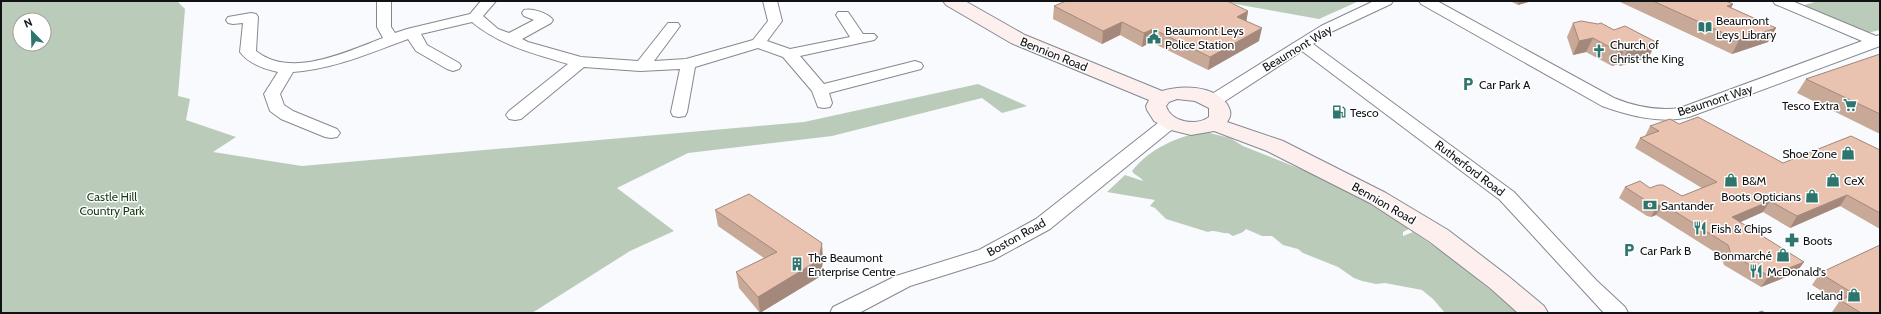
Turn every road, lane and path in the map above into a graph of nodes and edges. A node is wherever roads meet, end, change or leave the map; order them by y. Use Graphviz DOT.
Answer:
graph roads {
  1 [pos="384,1"];
  2 [pos="489,1"];
  3 [pos="770,1"];
  4 [pos="952,1"];
  5 [pos="1386,1"];
  6 [pos="1426,1"];
  7 [pos="1780,1"];
  8 [pos="528,13"];
  9 [pos="843,15"];
  10 [pos="475,17"];
  11 [pos="233,20"];
  12 [pos="673,26"];
  13 [pos="412,32"];
  14 [pos="510,39"];
  15 [pos="392,40"];
  16 [pos="1878,41"];
  17 [pos="758,43"];
  18 [pos="1303,44"];
  19 [pos="789,54"];
  20 [pos="580,62"];
  21 [pos="687,64"];
  22 [pos="453,66"];
  23 [pos="642,66"];
  24 [pos="915,66"];
  25 [pos="288,68"];
  26 [pos="1162,98"];
  27 [pos="679,112"];
  28 [pos="1213,113"];
  29 [pos="515,115"];
  30 [pos="1169,123"];
  31 [pos="331,133"];
  32 [pos="841,313"];
  33 [pos="1535,313"];
  34 [pos="1617,313"];
  1 -- 15 [label="street"];
  2 -- 10 [label="street"];
  3 -- 17 [label="street"];
  4 -- 26 [label="street, Bennion Road"];
  5 -- 18 [label="street, Beaumont Way"];
  6 -- 16 [label="street, Beaumont Way"];
  7 -- 16 [label="street"];
  8 -- 14 [label="street"];
  9 -- 19 [label="street"];
  10 -- 13 [label="street"];
  10 -- 14 [label="street"];
  11 -- 25 [label="street"];
  12 -- 23 [label="street"];
  13 -- 15 [label="street"];
  13 -- 22 [label="street"];
  14 -- 20 [label="street"];
  15 -- 25 [label="street"];
  17 -- 19 [label="street"];
  17 -- 21 [label="street"];
  18 -- 28 [label="street, Beaumont Way"];
  18 -- 34 [label="street, Rutherford Road"];
  19 -- 24 [label="street"];
  20 -- 23 [label="street"];
  20 -- 29 [label="street"];
  21 -- 23 [label="street"];
  21 -- 27 [label="street"];
  25 -- 31 [label="street"];
  26 -- 28 [label="street"];
  26 -- 30 [label="street"];
  28 -- 30 [label="street"];
  28 -- 33 [label="street, Bennion Road"];
  30 -- 32 [label="street, Boston Road"];
}
